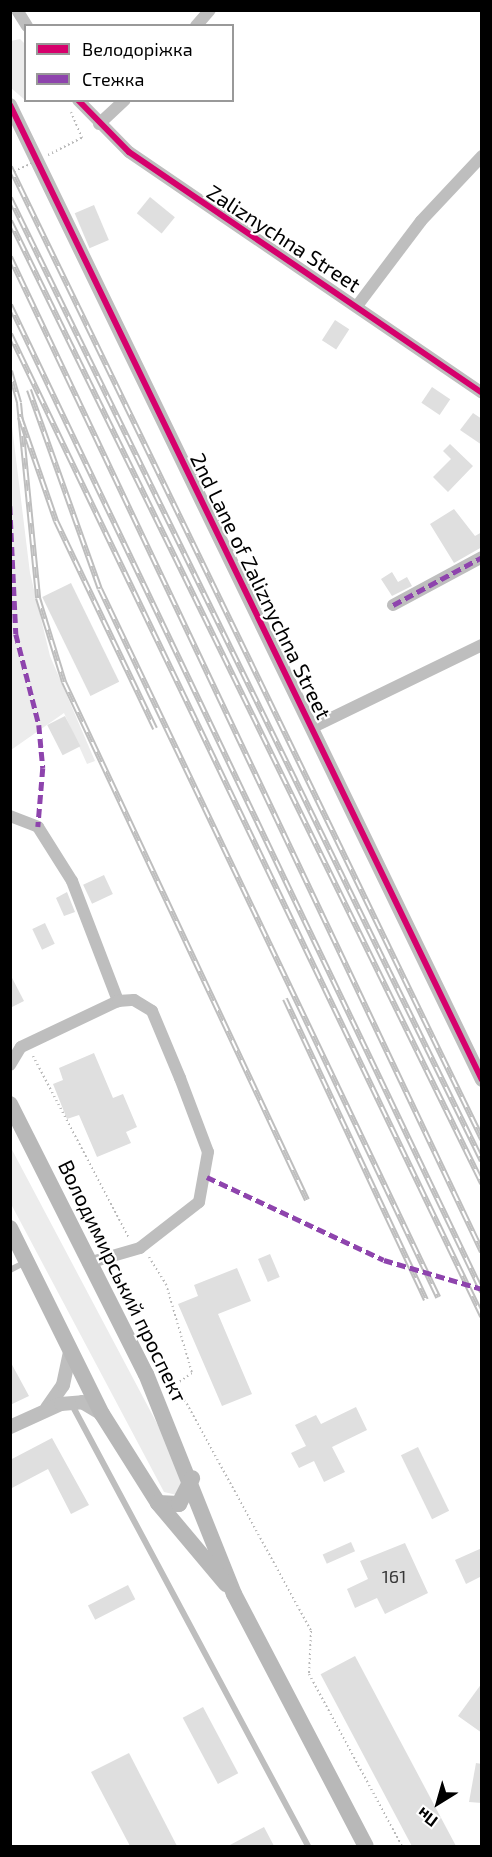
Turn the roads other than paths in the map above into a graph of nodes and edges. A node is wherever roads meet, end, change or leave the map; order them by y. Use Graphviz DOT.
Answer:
graph roads {
  1 [pos="17,10"];
  2 [pos="210,10"];
  3 [pos="26,24"];
  4 [pos="198,24"];
  5 [pos="80,102"];
  6 [pos="123,102"];
  7 [pos="10,105"];
  8 [pos="99,124"];
  9 [pos="482,156"];
  10 [pos="357,306"];
  11 [pos="482,393"];
  12 [pos="482,557"];
  13 [pos="393,605"];
  14 [pos="482,645"];
  15 [pos="311,728"];
  16 [pos="10,816"];
  17 [pos="118,1001"];
  18 [pos="10,1065"];
  19 [pos="482,1080"];
  20 [pos="10,1104"];
  21 [pos="10,1228"];
  22 [pos="27,1262"];
  23 [pos="88,1263"];
  24 [pos="10,1270"];
  25 [pos="70,1352"];
  26 [pos="63,1385"];
  27 [pos="71,1403"];
  28 [pos="45,1409"];
  29 [pos="102,1414"];
  30 [pos="10,1427"];
  31 [pos="192,1479"];
  32 [pos="158,1503"];
  33 [pos="234,1594"];
  34 [pos="308,1846"];
  35 [pos="366,1846"];
  1 -- 3 [label="street"];
  2 -- 4 [label="street"];
  5 -- 8 [label="street, Zaliznychna Street"];
  6 -- 8 [label="street"];
  7 -- 15 [label="street, 2nd Lane of Zaliznychna Street"];
  8 -- 10 [label="street, Zaliznychna Street"];
  9 -- 10 [label="street"];
  10 -- 11 [label="street, Zaliznychna Street"];
  12 -- 13 [label="street"];
  14 -- 15 [label="street"];
  15 -- 19 [label="street, 2nd Lane of Zaliznychna Street"];
  16 -- 17 [label="street"];
  17 -- 18 [label="street"];
  17 -- 23 [label="street"];
  20 -- 23 [label="main road, Володимирський проспект"];
  21 -- 22 [label="main road, Володимирський проспект"];
  22 -- 24 [label="lane"];
  22 -- 25 [label="main road, Володимирський проспект"];
  23 -- 31 [label="main road, Володимирський проспект"];
  25 -- 26 [label="street"];
  25 -- 29 [label="main road, Володимирський проспект"];
  26 -- 27 [label="street"];
  26 -- 28 [label="street"];
  27 -- 28 [label="street"];
  27 -- 29 [label="street"];
  27 -- 34 [label="lane"];
  28 -- 30 [label="street"];
  29 -- 32 [label="main road, Володимирський проспект"];
  31 -- 32 [label="main road"];
  31 -- 33 [label="main road, Володимирський проспект"];
  32 -- 33 [label="main road, Володимирський проспект"];
  33 -- 35 [label="main road, Володимирський проспект"];
}
